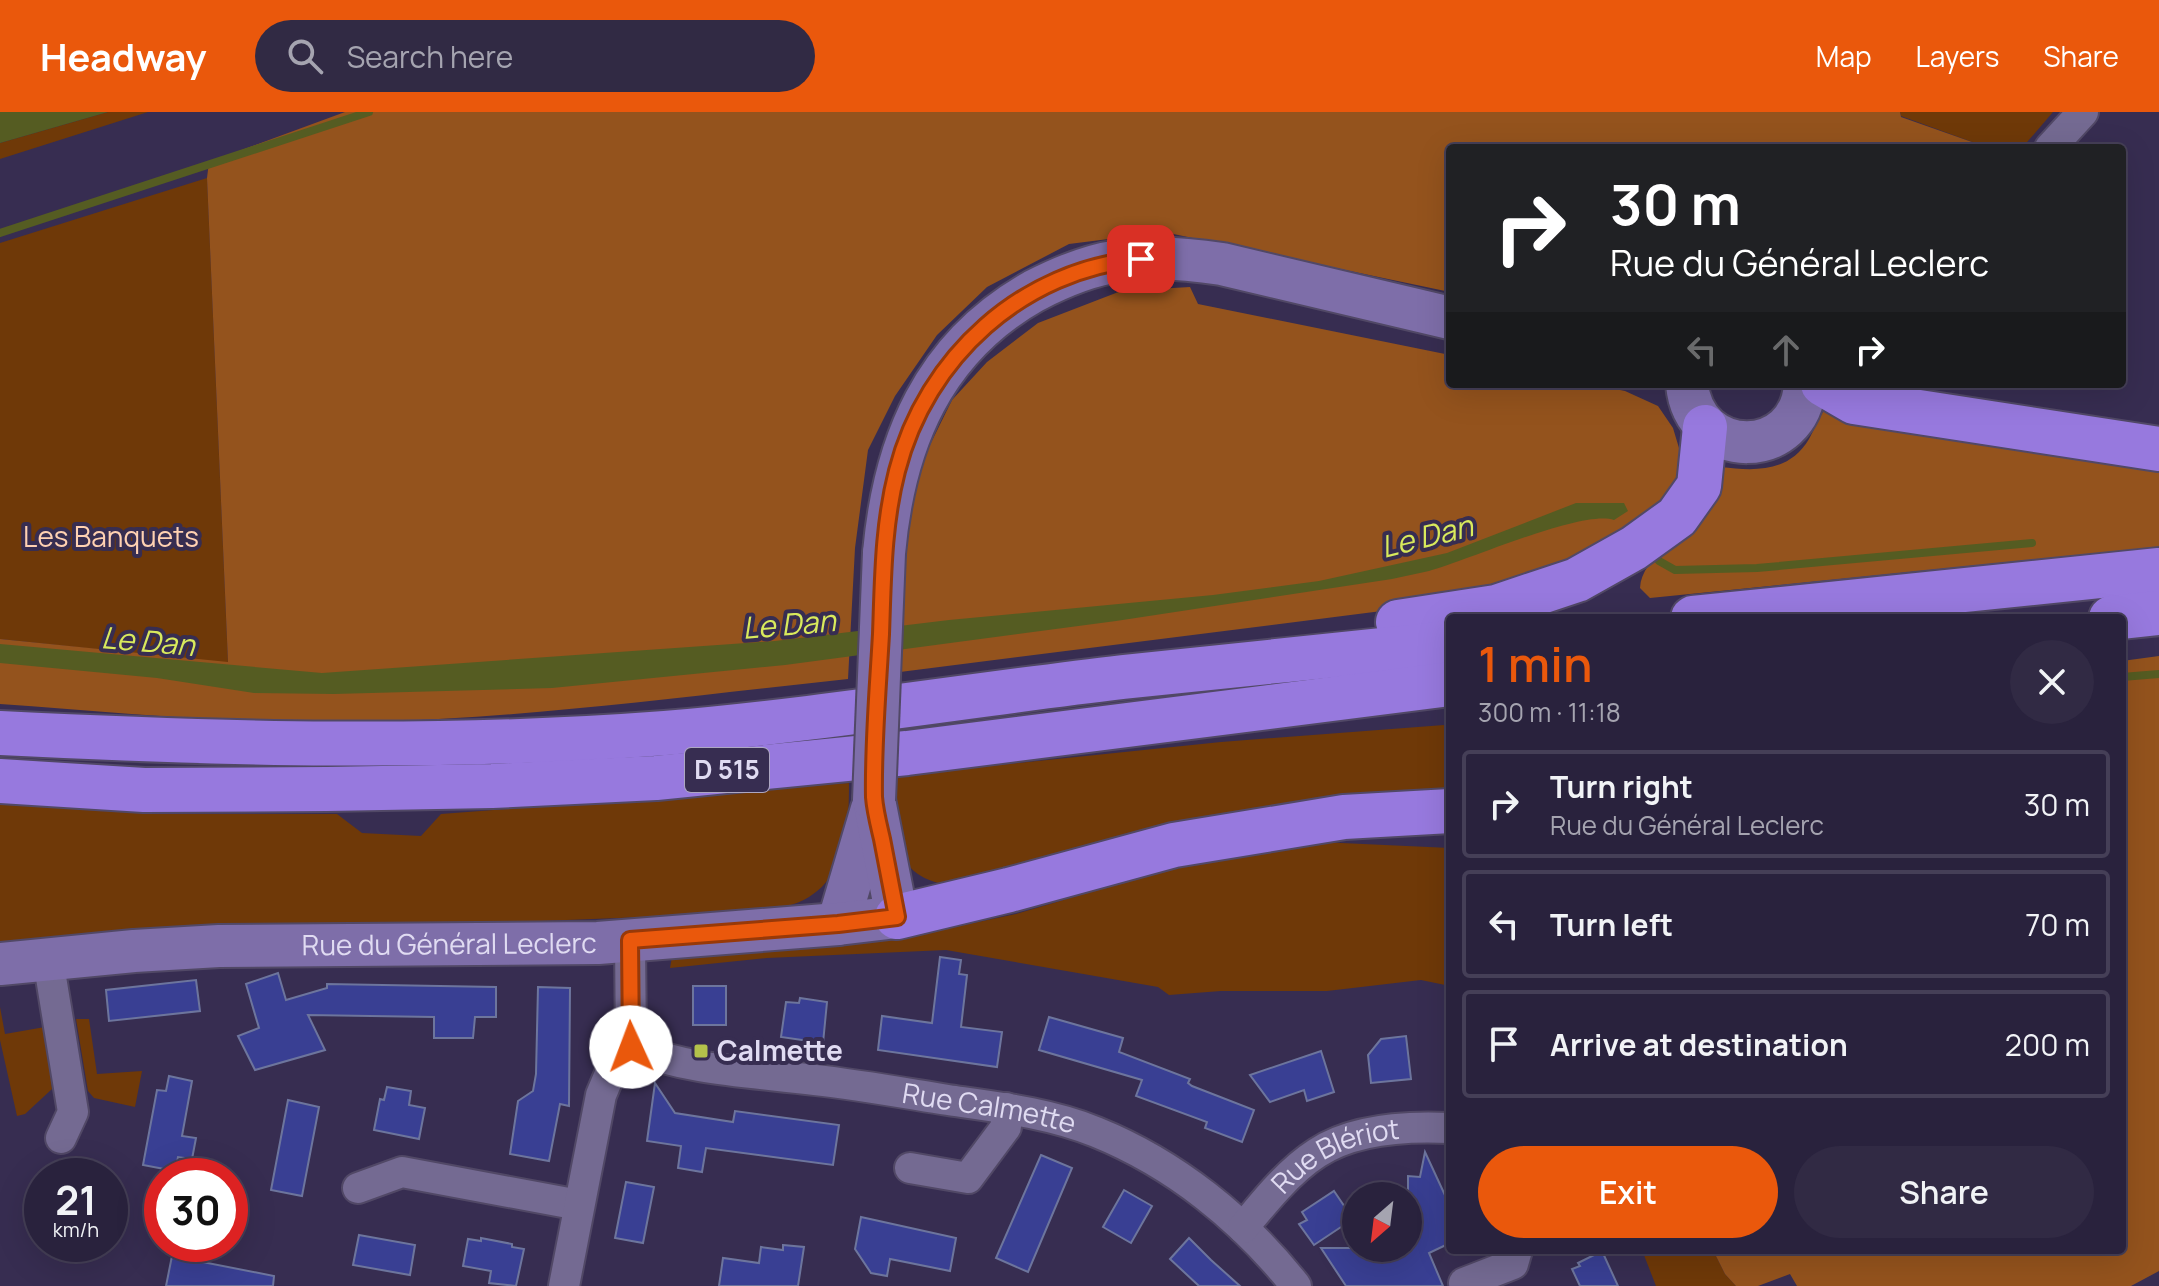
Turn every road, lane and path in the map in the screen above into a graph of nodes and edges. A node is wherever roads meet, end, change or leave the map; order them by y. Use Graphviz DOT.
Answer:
graph roads {
  1 [pos="2083,112"];
  2 [pos="2054,144"];
  3 [pos="1446,317"];
  4 [pos="1804,388"];
  5 [pos="1830,388"];
  6 [pos="1687,399"];
  7 [pos="2159,449"];
  8 [pos="2159,570"];
  9 [pos="2159,613"];
  10 [pos="1450,614"];
  11 [pos="1732,614"];
  12 [pos="1446,615"];
  13 [pos="2126,616"];
  14 [pos="1446,643"];
  15 [pos="1121,678"];
  16 [pos="1446,684"];
  17 [pos="1402,689"];
  18 [pos="1446,705"];
  19 [pos="0,733"];
  20 [pos="0,781"];
  21 [pos="874,800"];
  22 [pos="1446,811"];
  23 [pos="1295,826"];
  24 [pos="1446,837"];
  25 [pos="897,917"];
  26 [pos="838,924"];
  27 [pos="630,940"];
  28 [pos="48,959"];
  29 [pos="0,964"];
  30 [pos="631,1047"];
  31 [pos="1006,1108"];
  32 [pos="1446,1128"];
  33 [pos="61,1138"];
  34 [pos="910,1168"];
  35 [pos="358,1188"];
  36 [pos="579,1205"];
  37 [pos="1243,1228"];
  38 [pos="1516,1254"];
  39 [pos="1464,1283"];
  40 [pos="564,1286"];
  41 [pos="1296,1286"];
  1 -- 2 [label="street"];
  3 -- 21 [label="street, bridge"];
  4 -- 6 [label="street"];
  5 -- 7 [label="highway"];
  6 -- 10 [label="highway"];
  8 -- 11 [label="highway"];
  9 -- 13 [label="highway"];
  12 -- 15 [label="highway"];
  14 -- 15 [label="highway, D 515"];
  15 -- 19 [label="highway, D 515"];
  16 -- 17 [label="highway, D 515"];
  17 -- 18 [label="highway"];
  17 -- 20 [label="highway, D 515"];
  21 -- 25 [label="street"];
  21 -- 26 [label="street"];
  22 -- 23 [label="highway"];
  23 -- 24 [label="highway"];
  23 -- 25 [label="highway"];
  25 -- 26 [label="street, Rue du Général Leclerc"];
  26 -- 27 [label="street, Rue du Général Leclerc"];
  27 -- 28 [label="street, Rue du Général Leclerc"];
  27 -- 30 [label="street"];
  28 -- 29 [label="street, Rue du Général Leclerc"];
  28 -- 33 [label="street"];
  30 -- 31 [label="street, Rue Calmette"];
  30 -- 36 [label="street"];
  31 -- 34 [label="street"];
  31 -- 37 [label="street, Rue Calmette"];
  32 -- 37 [label="street, Rue Blériot"];
  35 -- 36 [label="street"];
  36 -- 40 [label="street"];
  37 -- 41 [label="street, Rue Calmette"];
  38 -- 39 [label="street"];
}
